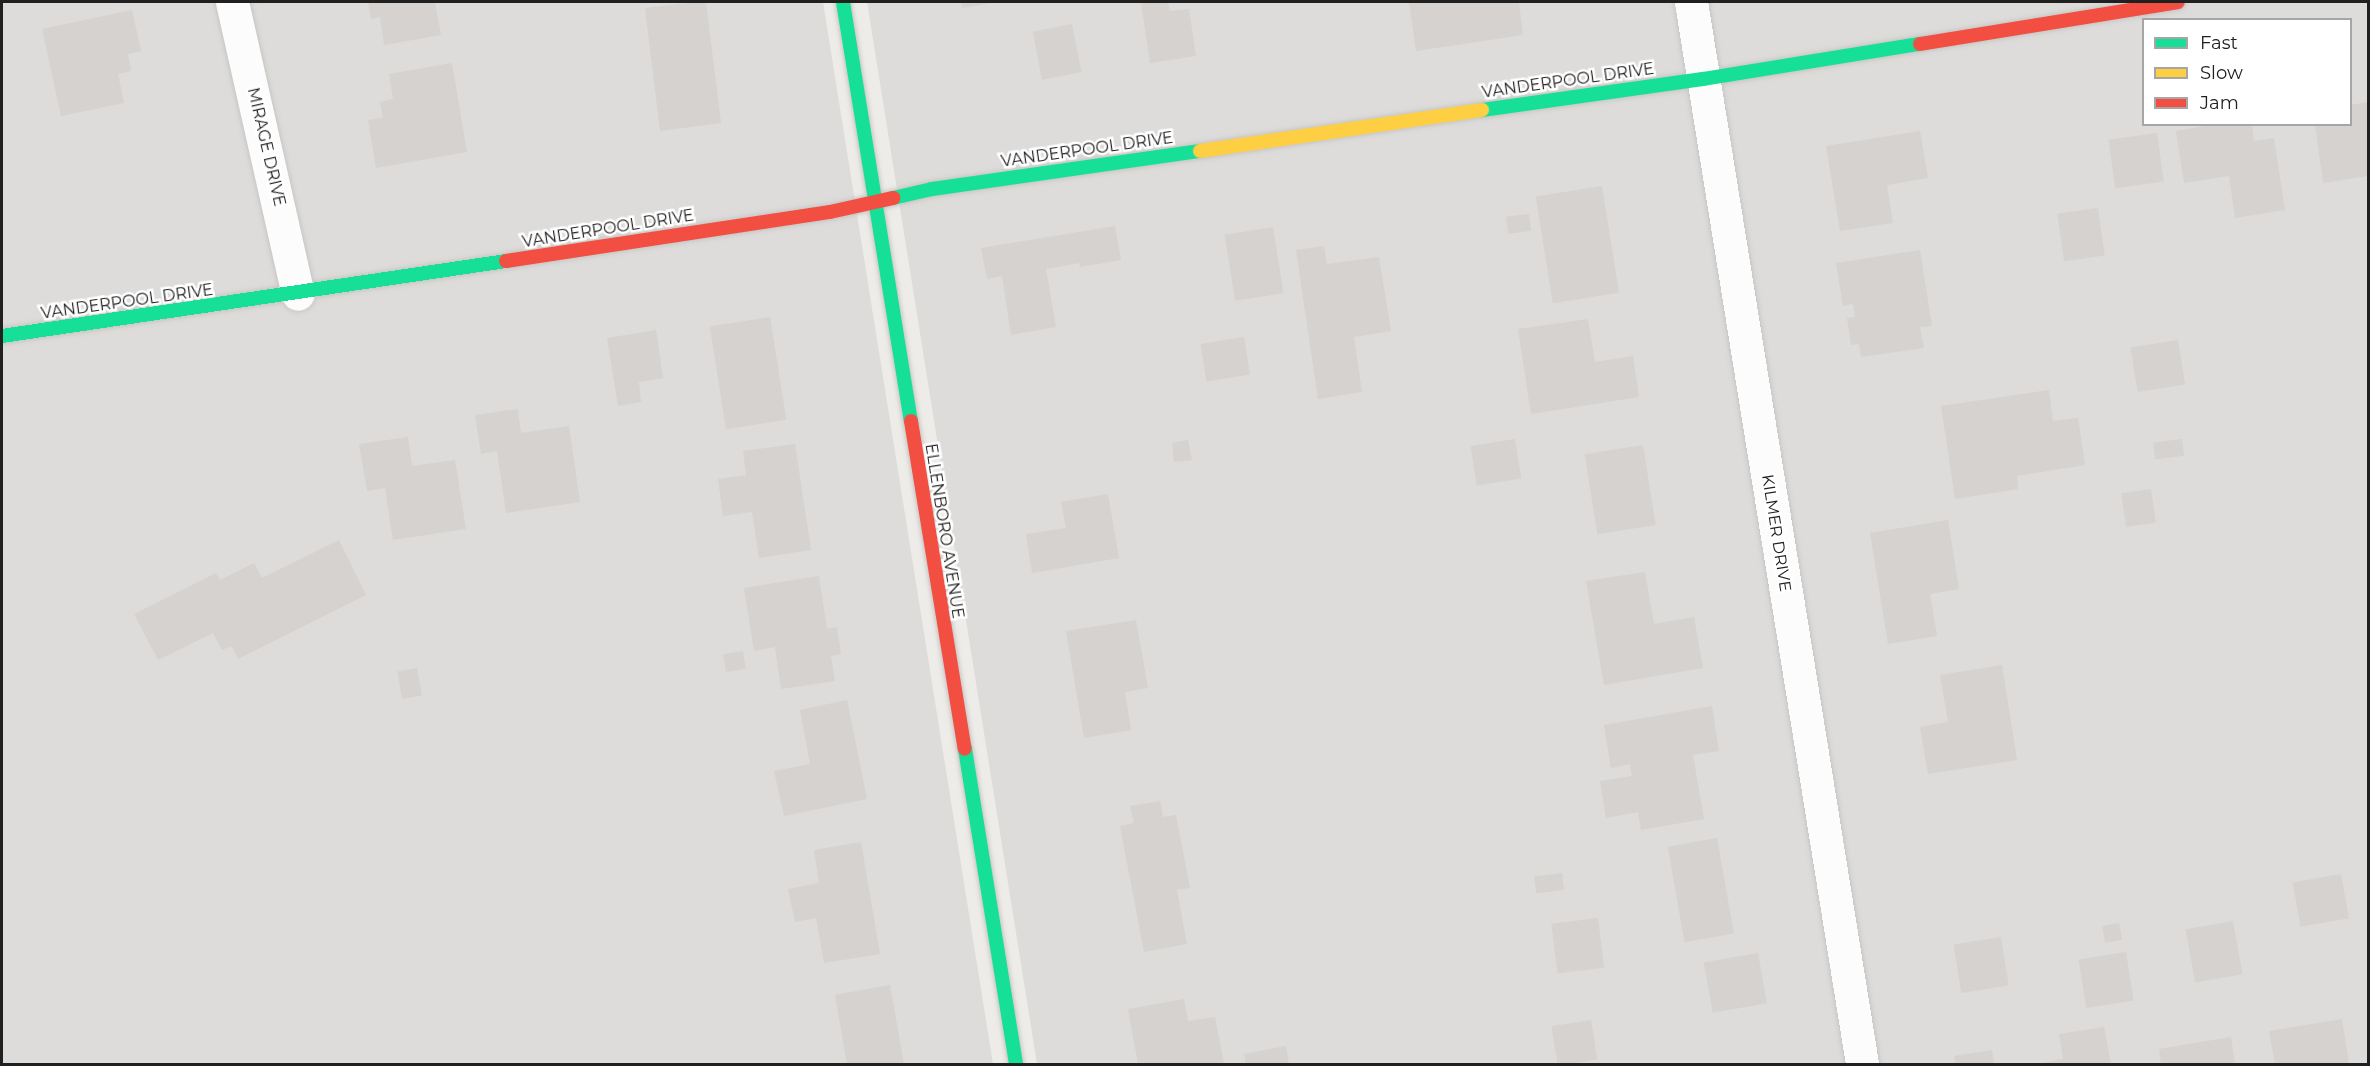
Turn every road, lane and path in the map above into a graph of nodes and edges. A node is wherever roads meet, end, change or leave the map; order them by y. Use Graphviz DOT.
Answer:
graph roads {
  1 [pos="232,2"];
  2 [pos="843,2"];
  3 [pos="1691,2"];
  4 [pos="2178,2"];
  5 [pos="1703,79"];
  6 [pos="874,201"];
  7 [pos="298,294"];
  8 [pos="2,336"];
  9 [pos="1016,1065"];
  10 [pos="1862,1065"];
  1 -- 7 [label="street, MIRAGE DRIVE"];
  2 -- 6 [label="street, ELLENBORO AVENUE"];
  3 -- 5 [label="street, KILMER DRIVE"];
  4 -- 5 [label="street, VANDERPOOL DRIVE"];
  5 -- 6 [label="street, VANDERPOOL DRIVE"];
  5 -- 10 [label="street, KILMER DRIVE"];
  6 -- 7 [label="street, VANDERPOOL DRIVE"];
  6 -- 9 [label="street, ELLENBORO AVENUE"];
  7 -- 8 [label="street, VANDERPOOL DRIVE"];
}
